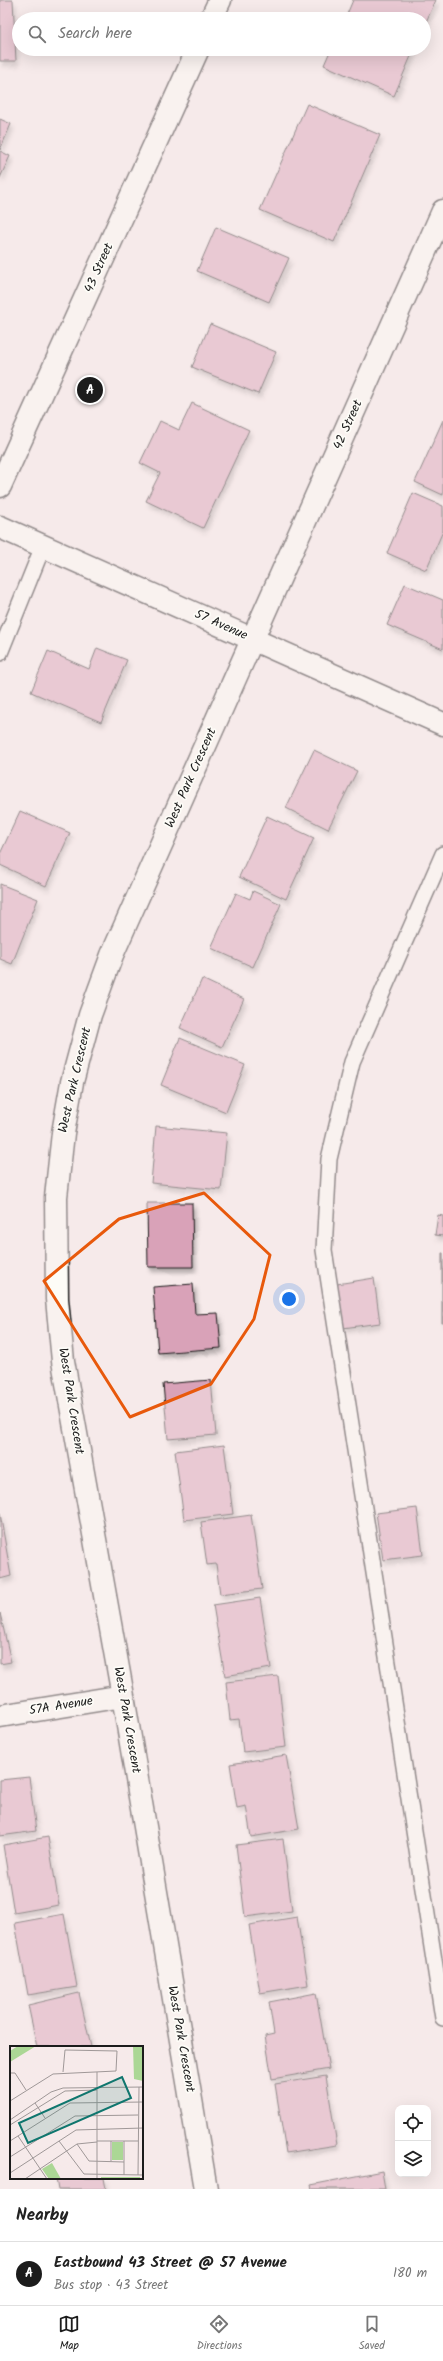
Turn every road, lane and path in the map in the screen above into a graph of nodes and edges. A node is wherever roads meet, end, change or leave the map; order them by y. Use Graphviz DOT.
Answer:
graph roads {
  1 [pos="220,0"];
  2 [pos="214,12"];
  3 [pos="195,56"];
  4 [pos="443,211"];
  5 [pos="0,486"];
  6 [pos="0,526"];
  7 [pos="44,546"];
  8 [pos="252,639"];
  9 [pos="0,654"];
  10 [pos="443,724"];
  11 [pos="443,854"];
  12 [pos="123,1696"];
  13 [pos="0,1716"];
  14 [pos="443,2018"];
  15 [pos="206,2189"];
  1 -- 2 [label="street"];
  3 -- 5 [label="street, 43 Street"];
  4 -- 8 [label="street, 42 Street"];
  6 -- 7 [label="street, 57 Avenue"];
  7 -- 8 [label="street, 57 Avenue"];
  7 -- 9 [label="lane"];
  8 -- 10 [label="street, 57 Avenue"];
  8 -- 12 [label="street, West Park Crescent"];
  11 -- 14 [label="lane"];
  12 -- 13 [label="street, 57A Avenue"];
  12 -- 15 [label="street, West Park Crescent"];
}
